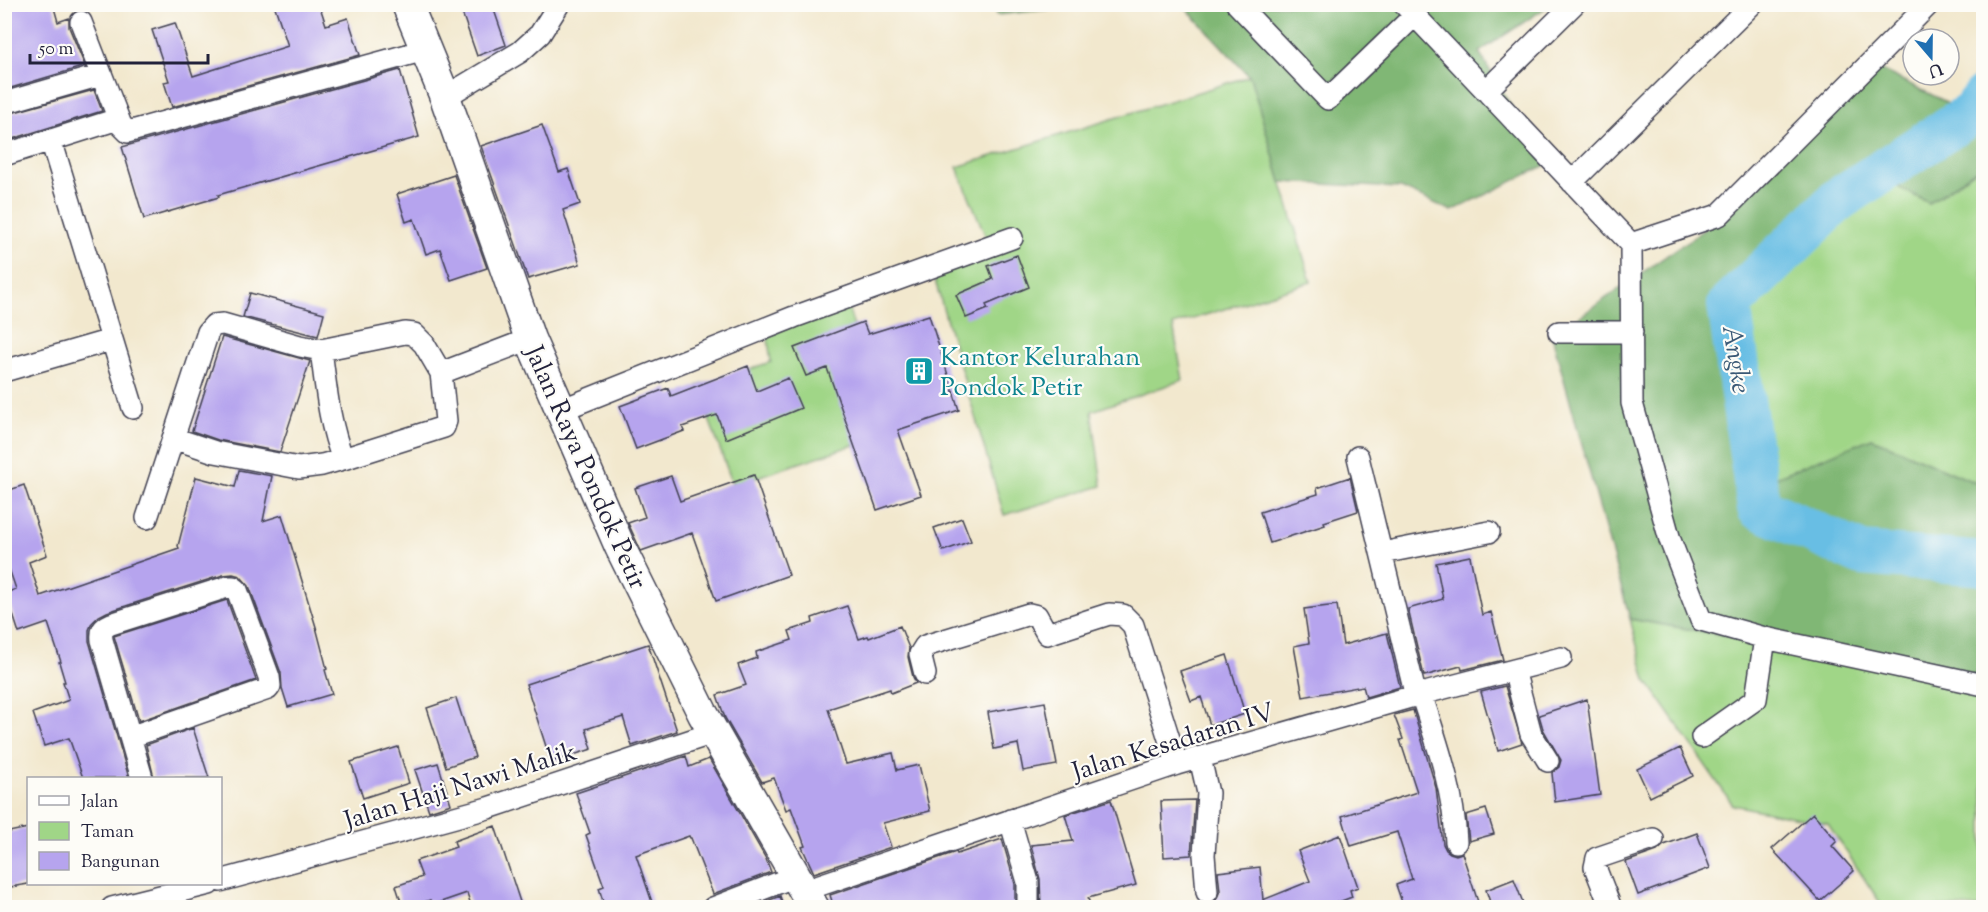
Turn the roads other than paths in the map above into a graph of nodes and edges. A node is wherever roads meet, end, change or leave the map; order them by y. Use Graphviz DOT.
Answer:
graph roads {
  1 [pos="408,4"];
  2 [pos="559,4"];
  3 [pos="1237,4"];
  4 [pos="1574,4"];
  5 [pos="1752,4"];
  6 [pos="1929,4"];
  7 [pos="1409,10"];
  8 [pos="81,22"];
  9 [pos="425,50"];
  10 [pos="101,75"];
  11 [pos="1486,91"];
  12 [pos="445,97"];
  13 [pos="4,103"];
  14 [pos="118,119"];
  15 [pos="51,140"];
  16 [pos="4,155"];
  17 [pos="1572,182"];
  18 [pos="1012,237"];
  19 [pos="1631,244"];
  20 [pos="1559,332"];
  21 [pos="1632,332"];
  22 [pos="530,339"];
  23 [pos="111,340"];
  24 [pos="321,350"];
  25 [pos="4,371"];
  26 [pos="441,374"];
  27 [pos="133,408"];
  28 [pos="561,410"];
  29 [pos="173,438"];
  30 [pos="1358,457"];
  31 [pos="343,459"];
  32 [pos="147,518"];
  33 [pos="1489,532"];
  34 [pos="1382,553"];
  35 [pos="1765,638"];
  36 [pos="1561,658"];
  37 [pos="1514,670"];
  38 [pos="925,674"];
  39 [pos="1983,685"];
  40 [pos="1419,696"];
  41 [pos="713,733"];
  42 [pos="130,737"];
  43 [pos="1702,737"];
  44 [pos="1200,758"];
  45 [pos="1548,761"];
  46 [pos="1176,764"];
  47 [pos="142,777"];
  48 [pos="1010,820"];
  49 [pos="1653,839"];
  50 [pos="1456,842"];
  51 [pos="222,879"];
  52 [pos="200,885"];
  53 [pos="175,888"];
  54 [pos="805,891"];
  55 [pos="1207,892"];
  56 [pos="135,905"];
  57 [pos="112,908"];
  58 [pos="713,908"];
  59 [pos="1028,908"];
  60 [pos="1611,908"];
  1 -- 9 [label="main road, Jalan Raya Pondok Petir"];
  2 -- 12 [label="street"];
  3 -- 7 [label="street"];
  4 -- 11 [label="street"];
  5 -- 17 [label="street"];
  6 -- 19 [label="street"];
  7 -- 11 [label="street"];
  8 -- 10 [label="street"];
  9 -- 12 [label="main road, Jalan Raya Pondok Petir"];
  9 -- 14 [label="street"];
  10 -- 13 [label="street"];
  10 -- 14 [label="street"];
  11 -- 17 [label="street"];
  12 -- 22 [label="main road, Jalan Raya Pondok Petir"];
  14 -- 15 [label="street"];
  15 -- 16 [label="street"];
  15 -- 23 [label="street"];
  17 -- 19 [label="street"];
  18 -- 28 [label="street"];
  19 -- 21 [label="street"];
  20 -- 21 [label="street"];
  21 -- 35 [label="street"];
  22 -- 26 [label="street"];
  22 -- 28 [label="main road, Jalan Raya Pondok Petir"];
  23 -- 25 [label="street"];
  23 -- 27 [label="street"];
  24 -- 26 [label="street"];
  24 -- 29 [label="street"];
  24 -- 31 [label="street"];
  26 -- 31 [label="street"];
  28 -- 41 [label="main road, Jalan Raya Pondok Petir"];
  29 -- 31 [label="street"];
  29 -- 32 [label="street"];
  30 -- 34 [label="street"];
  33 -- 34 [label="street"];
  34 -- 40 [label="street"];
  35 -- 39 [label="street"];
  35 -- 43 [label="street"];
  36 -- 37 [label="street, Jalan Kesadaran IV"];
  37 -- 40 [label="street, Jalan Kesadaran IV"];
  37 -- 45 [label="street"];
  38 -- 46 [label="street"];
  40 -- 44 [label="street, Jalan Kesadaran IV"];
  40 -- 50 [label="street"];
  41 -- 51 [label="street, Jalan Haji Nawi Malik"];
  41 -- 54 [label="main road, Jalan Raya Pondok Petir"];
  42 -- 42 [label="street"];
  42 -- 47 [label="street"];
  44 -- 46 [label="street, Jalan Kesadaran IV"];
  44 -- 55 [label="street"];
  46 -- 48 [label="street, Jalan Kesadaran IV"];
  48 -- 54 [label="street, Jalan Kesadaran IV"];
  48 -- 59 [label="street"];
  49 -- 60 [label="street"];
  52 -- 53 [label="street"];
  53 -- 56 [label="street"];
  54 -- 58 [label="street, Jalan Kesadaran IV"];
  56 -- 57 [label="street"];
}
